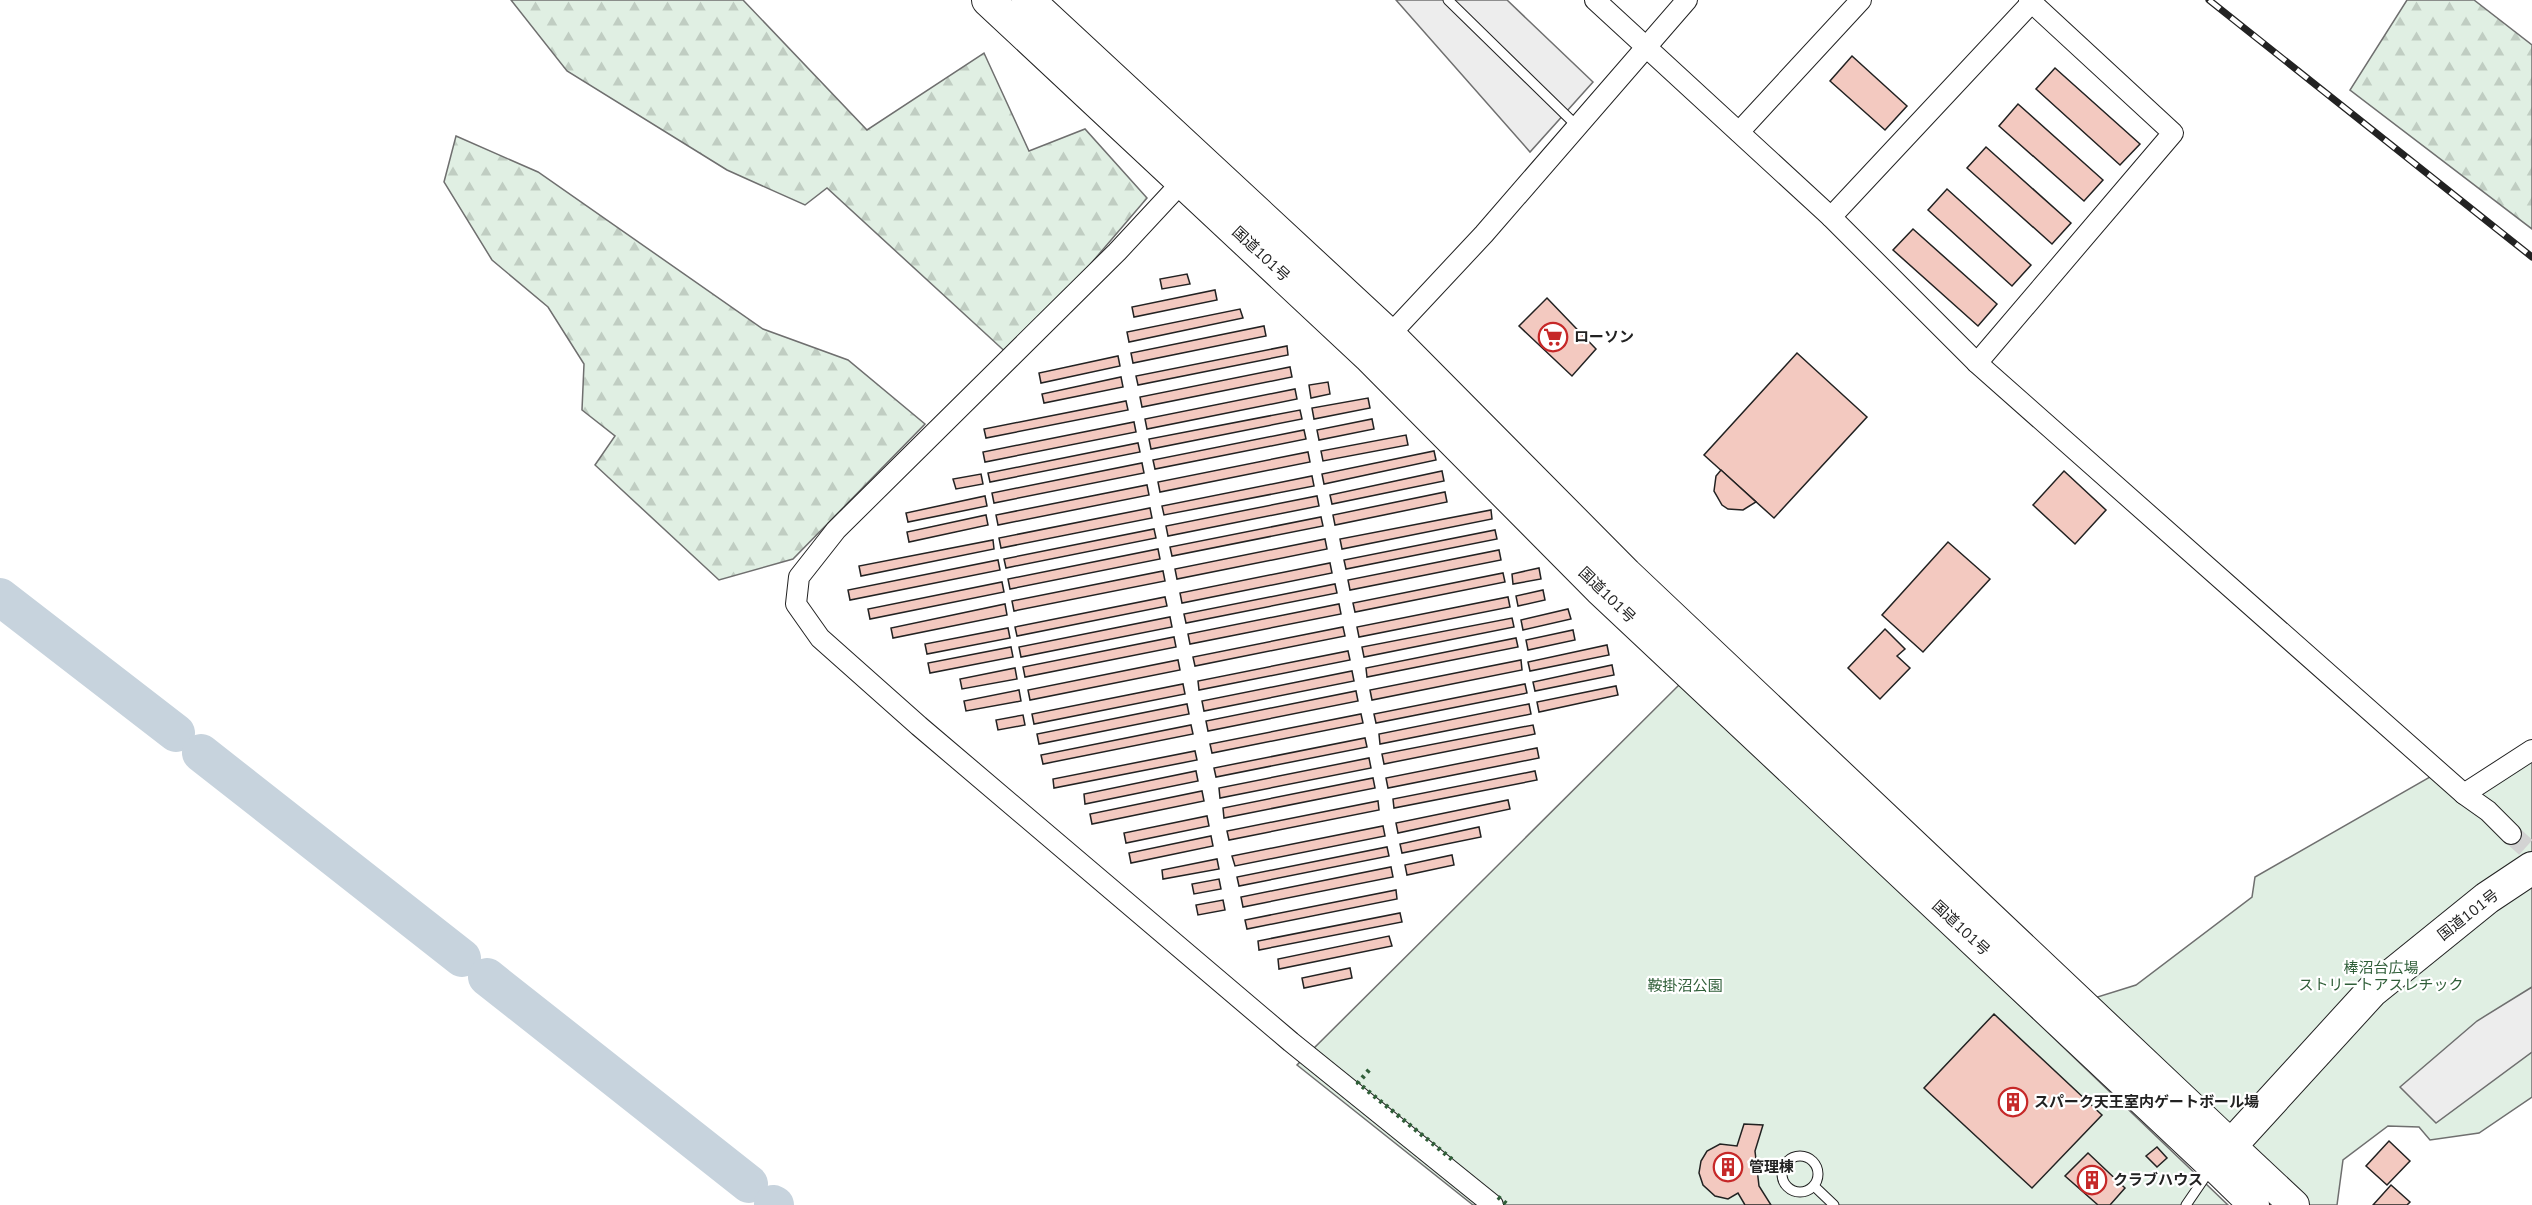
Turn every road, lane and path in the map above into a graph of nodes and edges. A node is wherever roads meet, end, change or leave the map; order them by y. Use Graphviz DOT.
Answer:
graph roads {
  1 [pos="988,0"];
  2 [pos="1028,0"];
  3 [pos="1448,0"];
  4 [pos="1595,0"];
  5 [pos="1687,0"];
  6 [pos="1861,0"];
  7 [pos="2030,1"];
  8 [pos="1645,47"];
  9 [pos="1578,128"];
  10 [pos="1739,132"];
  11 [pos="1183,181"];
  12 [pos="1831,216"];
  13 [pos="1379,346"];
  14 [pos="1977,363"];
  15 [pos="2532,750"];
  16 [pos="2464,794"];
  17 [pos="2511,834"];
  18 [pos="2532,868"];
  19 [pos="2222,1156"];
  20 [pos="1814,1186"];
  21 [pos="1493,1205"];
  22 [pos="1834,1205"];
  23 [pos="2186,1205"];
  24 [pos="2254,1205"];
  25 [pos="2294,1205"];
  1 -- 11 [label="highway, 国道101号"];
  2 -- 13 [label="highway, 国道101号"];
  3 -- 9 [label="lane"];
  4 -- 8 [label="street"];
  5 -- 8 [label="street"];
  6 -- 10 [label="street"];
  7 -- 12 [label="street"];
  7 -- 14 [label="street"];
  8 -- 9 [label="street"];
  8 -- 10 [label="street"];
  9 -- 13 [label="street"];
  10 -- 12 [label="street"];
  11 -- 13 [label="highway, 国道101号"];
  11 -- 21 [label="street"];
  12 -- 14 [label="street"];
  13 -- 19 [label="highway, 国道101号"];
  14 -- 16 [label="street"];
  15 -- 16 [label="street"];
  16 -- 17 [label="street"];
  18 -- 19 [label="highway, 国道101号"];
  19 -- 23 [label="lane"];
  19 -- 24 [label="main road"];
  19 -- 25 [label="main road"];
  20 -- 20 [label="lane"];
  20 -- 22 [label="lane"];
}
